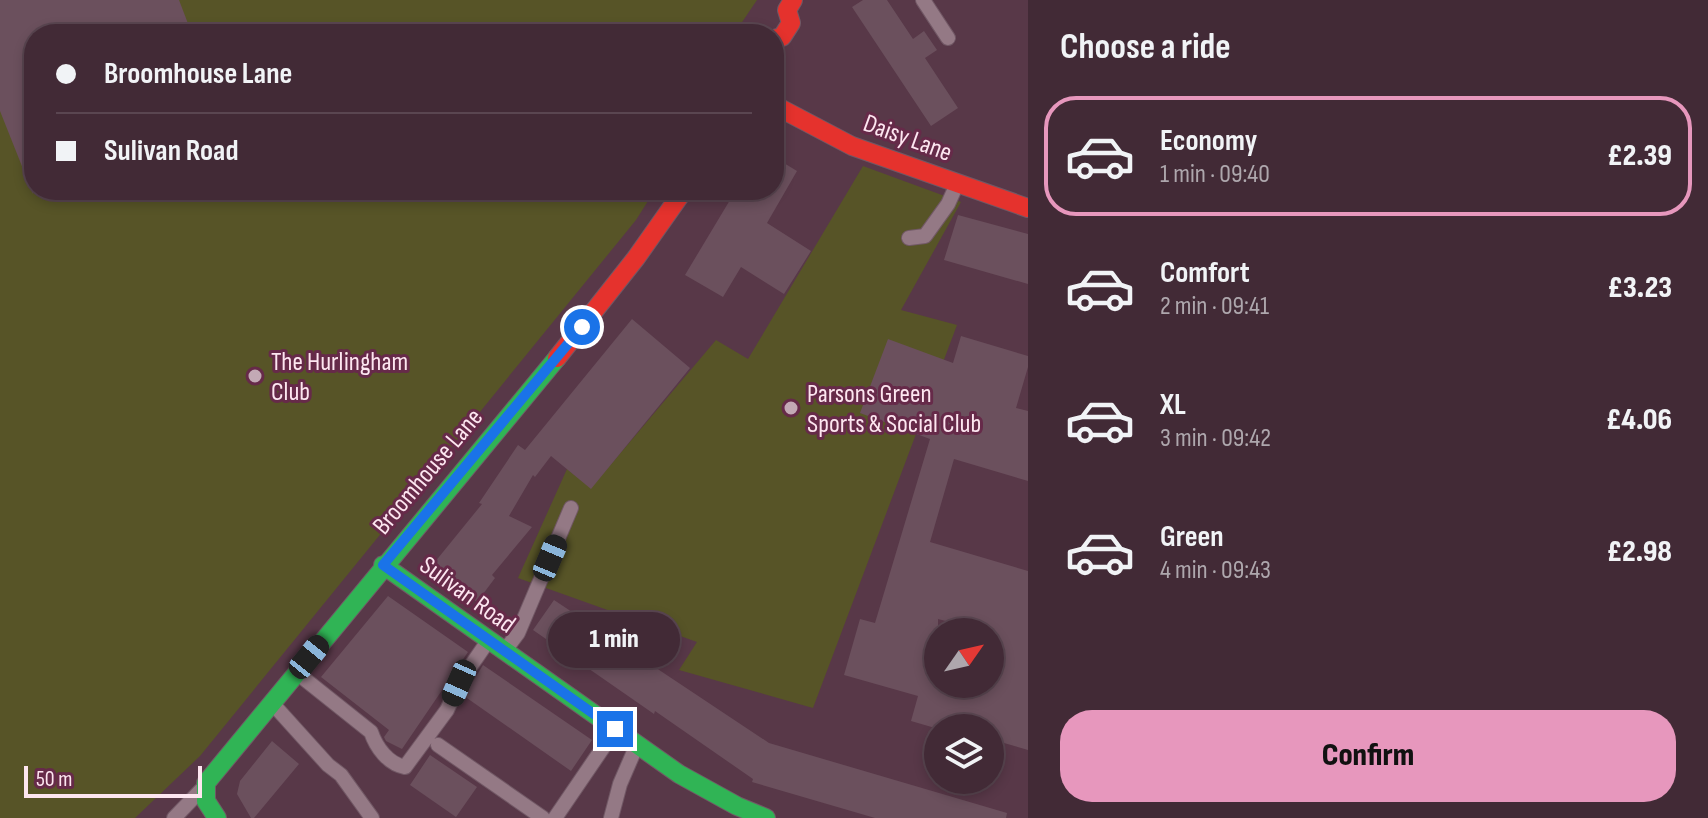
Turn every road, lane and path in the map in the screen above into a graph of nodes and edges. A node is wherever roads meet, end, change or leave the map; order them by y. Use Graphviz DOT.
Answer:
graph roads {
  1 [pos="931,3"];
  2 [pos="790,5"];
  3 [pos="784,34"];
  4 [pos="948,38"];
  5 [pos="784,110"];
  6 [pos="957,183"];
  7 [pos="677,200"];
  8 [pos="1028,208"];
  9 [pos="909,238"];
  10 [pos="571,508"];
  11 [pos="383,565"];
  12 [pos="496,647"];
  13 [pos="296,673"];
  14 [pos="272,703"];
  15 [pos="615,729"];
  16 [pos="438,745"];
  17 [pos="637,745"];
  18 [pos="206,783"];
  19 [pos="174,818"];
  20 [pos="217,818"];
  21 [pos="372,818"];
  22 [pos="543,818"];
  23 [pos="555,818"];
  24 [pos="611,818"];
  25 [pos="766,818"];
  1 -- 4 [label="lane"];
  2 -- 3 [label="street"];
  5 -- 6 [label="street, Daisy Lane"];
  6 -- 8 [label="street, Daisy Lane"];
  6 -- 9 [label="lane"];
  7 -- 11 [label="street, Broomhouse Lane"];
  10 -- 12 [label="lane"];
  11 -- 12 [label="street, Sulivan Road"];
  11 -- 13 [label="street, Broomhouse Lane"];
  12 -- 13 [label="lane"];
  12 -- 15 [label="street, Sulivan Road"];
  13 -- 14 [label="street, Broomhouse Lane"];
  14 -- 18 [label="street, Broomhouse Lane"];
  14 -- 21 [label="lane"];
  15 -- 17 [label="street, Sulivan Road"];
  15 -- 23 [label="lane"];
  16 -- 22 [label="lane"];
  17 -- 24 [label="lane"];
  17 -- 25 [label="street, Sulivan Road"];
  18 -- 19 [label="lane"];
  18 -- 20 [label="street"];
}
